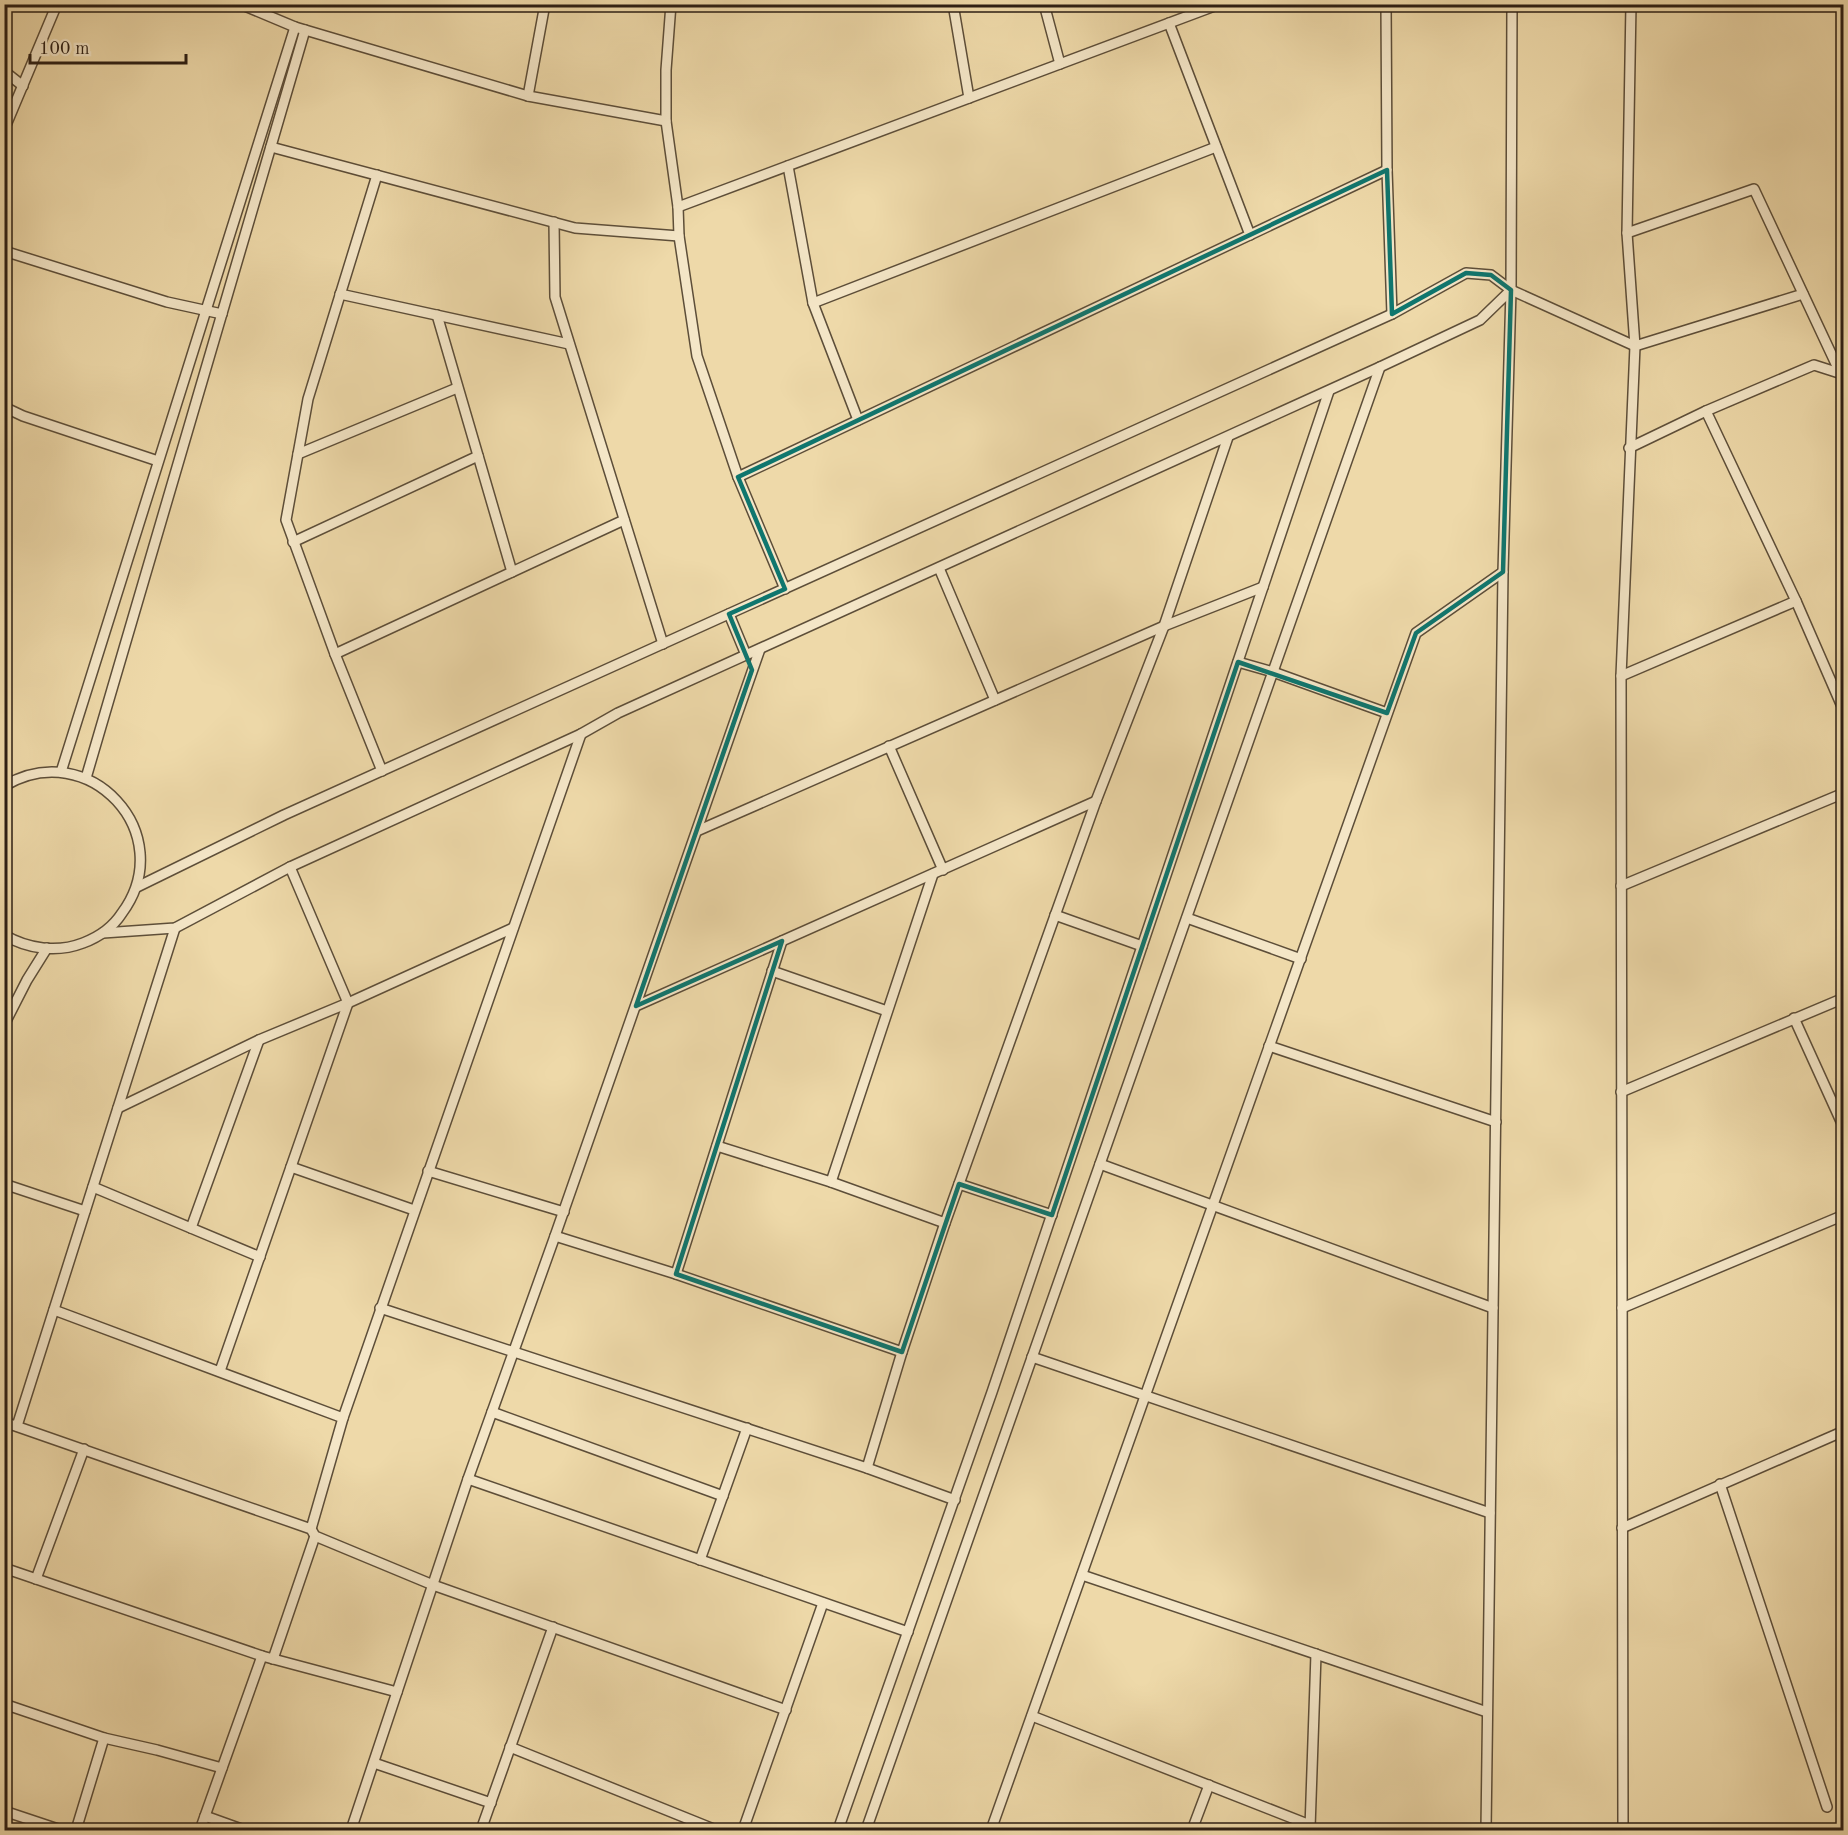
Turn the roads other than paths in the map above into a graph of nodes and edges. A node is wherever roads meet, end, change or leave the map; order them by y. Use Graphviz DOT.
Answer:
graph roads {
  1 [pos="57,4"];
  2 [pos="240,4"];
  3 [pos="545,4"];
  4 [pos="671,4"];
  5 [pos="953,4"];
  6 [pos="1044,4"];
  7 [pos="1220,4"];
  8 [pos="1386,4"];
  9 [pos="1512,4"];
  10 [pos="1631,4"];
  11 [pos="1169,23"];
  12 [pos="295,27"];
  13 [pos="305,30"];
  14 [pos="1060,64"];
  15 [pos="4,71"];
  16 [pos="23,86"];
  17 [pos="528,96"];
  18 [pos="969,98"];
  19 [pos="666,121"];
  20 [pos="4,130"];
  21 [pos="271,147"];
  22 [pos="1216,147"];
  23 [pos="788,166"];
  24 [pos="1387,170"];
  25 [pos="377,175"];
  26 [pos="678,207"];
  27 [pos="554,222"];
  28 [pos="1627,233"];
  29 [pos="1250,235"];
  30 [pos="679,236"];
  31 [pos="4,251"];
  32 [pos="1511,290"];
  33 [pos="340,294"];
  34 [pos="1803,294"];
  35 [pos="813,303"];
  36 [pos="206,311"];
  37 [pos="222,314"];
  38 [pos="1392,314"];
  39 [pos="437,315"];
  40 [pos="569,344"];
  41 [pos="1635,346"];
  42 [pos="1380,368"];
  43 [pos="1842,375"];
  44 [pos="457,387"];
  45 [pos="1329,391"];
  46 [pos="4,407"];
  47 [pos="1706,411"];
  48 [pos="858,420"];
  49 [pos="1228,437"];
  50 [pos="1629,448"];
  51 [pos="298,454"];
  52 [pos="478,456"];
  53 [pos="159,461"];
  54 [pos="738,477"];
  55 [pos="624,520"];
  56 [pos="294,542"];
  57 [pos="939,568"];
  58 [pos="512,572"];
  59 [pos="1503,572"];
  60 [pos="1263,587"];
  61 [pos="785,589"];
  62 [pos="1796,601"];
  63 [pos="729,614"];
  64 [pos="1164,626"];
  65 [pos="663,644"];
  66 [pos="760,649"];
  67 [pos="334,654"];
  68 [pos="746,655"];
  69 [pos="1238,662"];
  70 [pos="1273,672"];
  71 [pos="1621,676"];
  72 [pos="995,700"];
  73 [pos="1844,711"];
  74 [pos="1388,713"];
  75 [pos="580,734"];
  76 [pos="890,746"];
  77 [pos="382,771"];
  78 [pos="61,772"];
  79 [pos="86,778"];
  80 [pos="4,786"];
  81 [pos="1844,793"];
  82 [pos="1096,801"];
  83 [pos="697,831"];
  84 [pos="290,867"];
  85 [pos="943,870"];
  86 [pos="933,874"];
  87 [pos="1621,886"];
  88 [pos="136,887"];
  89 [pos="1055,915"];
  90 [pos="1187,918"];
  91 [pos="175,928"];
  92 [pos="513,928"];
  93 [pos="103,933"];
  94 [pos="4,934"];
  95 [pos="782,941"];
  96 [pos="1142,946"];
  97 [pos="46,948"];
  98 [pos="1301,959"];
  99 [pos="772,971"];
  100 [pos="1844,998"];
  101 [pos="348,1003"];
  102 [pos="636,1006"];
  103 [pos="888,1011"];
  104 [pos="1794,1018"];
  105 [pos="4,1025"];
  106 [pos="259,1040"];
  107 [pos="1269,1047"];
  108 [pos="1621,1092"];
  109 [pos="118,1108"];
  110 [pos="1496,1122"];
  111 [pos="1844,1128"];
  112 [pos="717,1146"];
  113 [pos="1100,1164"];
  114 [pos="291,1167"];
  115 [pos="428,1171"];
  116 [pos="831,1182"];
  117 [pos="4,1184"];
  118 [pos="959,1184"];
  119 [pos="93,1187"];
  120 [pos="1213,1206"];
  121 [pos="414,1210"];
  122 [pos="85,1211"];
  123 [pos="564,1212"];
  124 [pos="1052,1215"];
  125 [pos="1844,1215"];
  126 [pos="945,1223"];
  127 [pos="191,1228"];
  128 [pos="555,1236"];
  129 [pos="260,1257"];
  130 [pos="676,1274"];
  131 [pos="380,1308"];
  132 [pos="1493,1308"];
  133 [pos="1622,1308"];
  134 [pos="54,1310"];
  135 [pos="514,1351"];
  136 [pos="902,1352"];
  137 [pos="1032,1357"];
  138 [pos="220,1371"];
  139 [pos="1145,1397"];
  140 [pos="492,1412"];
  141 [pos="343,1418"];
  142 [pos="4,1422"];
  143 [pos="17,1426"];
  144 [pos="747,1428"];
  145 [pos="1844,1431"];
  146 [pos="84,1449"];
  147 [pos="867,1468"];
  148 [pos="468,1479"];
  149 [pos="1720,1484"];
  150 [pos="723,1496"];
  151 [pos="955,1500"];
  152 [pos="1490,1513"];
  153 [pos="1622,1528"];
  154 [pos="313,1532"];
  155 [pos="699,1560"];
  156 [pos="4,1568"];
  157 [pos="1082,1575"];
  158 [pos="36,1579"];
  159 [pos="433,1585"];
  160 [pos="823,1603"];
  161 [pos="553,1627"];
  162 [pos="908,1632"];
  163 [pos="1316,1654"];
  164 [pos="262,1656"];
  165 [pos="273,1659"];
  166 [pos="397,1692"];
  167 [pos="4,1704"];
  168 [pos="786,1710"];
  169 [pos="1487,1712"];
  170 [pos="1032,1716"];
  171 [pos="104,1738"];
  172 [pos="510,1747"];
  173 [pos="374,1762"];
  174 [pos="222,1768"];
  175 [pos="1209,1785"];
  176 [pos="491,1803"];
  177 [pos="1827,1807"];
  178 [pos="4,1811"];
  179 [pos="205,1816"];
  180 [pos="1310,1828"];
  181 [pos="61,1830"];
  182 [pos="76,1830"];
  183 [pos="200,1830"];
  184 [pos="244,1830"];
  185 [pos="351,1830"];
  186 [pos="481,1830"];
  187 [pos="716,1830"];
  188 [pos="743,1830"];
  189 [pos="838,1830"];
  190 [pos="866,1830"];
  191 [pos="991,1830"];
  192 [pos="1192,1830"];
  193 [pos="1486,1830"];
  194 [pos="1623,1830"];
  1 -- 16 [label="street"];
  2 -- 12 [label="street"];
  3 -- 17 [label="street"];
  4 -- 19 [label="street"];
  5 -- 18 [label="street"];
  6 -- 14 [label="street"];
  7 -- 11 [label="street"];
  8 -- 24 [label="street"];
  9 -- 32 [label="street"];
  10 -- 28 [label="street"];
  11 -- 14 [label="street"];
  11 -- 22 [label="street"];
  12 -- 13 [label="street"];
  12 -- 36 [label="street"];
  13 -- 17 [label="street"];
  13 -- 21 [label="street"];
  14 -- 18 [label="street"];
  15 -- 16 [label="street"];
  16 -- 20 [label="street"];
  17 -- 19 [label="street"];
  18 -- 23 [label="street"];
  19 -- 26 [label="street"];
  21 -- 25 [label="street"];
  21 -- 37 [label="street"];
  22 -- 29 [label="street"];
  22 -- 35 [label="street"];
  23 -- 26 [label="street"];
  23 -- 35 [label="street"];
  24 -- 29 [label="street"];
  24 -- 38 [label="street"];
  25 -- 27 [label="street"];
  25 -- 33 [label="street"];
  26 -- 30 [label="street"];
  27 -- 30 [label="street"];
  27 -- 40 [label="street"];
  28 -- 34 [label="street"];
  28 -- 41 [label="street"];
  29 -- 48 [label="street"];
  30 -- 54 [label="street"];
  31 -- 36 [label="street"];
  32 -- 38 [label="street"];
  32 -- 41 [label="street"];
  32 -- 42 [label="street"];
  32 -- 59 [label="street"];
  33 -- 39 [label="street"];
  33 -- 51 [label="street"];
  34 -- 41 [label="street"];
  34 -- 43 [label="street"];
  35 -- 48 [label="street"];
  36 -- 37 [label="street"];
  36 -- 53 [label="street"];
  37 -- 79 [label="street"];
  38 -- 61 [label="street"];
  39 -- 40 [label="street"];
  39 -- 44 [label="street"];
  40 -- 55 [label="street"];
  41 -- 50 [label="street"];
  42 -- 45 [label="street"];
  42 -- 70 [label="street"];
  43 -- 47 [label="street"];
  44 -- 51 [label="street"];
  44 -- 52 [label="street"];
  45 -- 49 [label="street"];
  45 -- 60 [label="street"];
  46 -- 53 [label="street"];
  47 -- 50 [label="street"];
  47 -- 62 [label="street"];
  48 -- 54 [label="street"];
  49 -- 57 [label="street"];
  49 -- 64 [label="street"];
  50 -- 71 [label="street"];
  51 -- 56 [label="street"];
  52 -- 56 [label="street"];
  52 -- 58 [label="street"];
  53 -- 78 [label="street"];
  54 -- 61 [label="street"];
  55 -- 58 [label="street"];
  55 -- 65 [label="street"];
  56 -- 67 [label="street"];
  57 -- 66 [label="street"];
  57 -- 72 [label="street"];
  58 -- 67 [label="street"];
  59 -- 74 [label="street"];
  59 -- 110 [label="street"];
  60 -- 64 [label="street"];
  60 -- 69 [label="street"];
  61 -- 63 [label="street"];
  62 -- 71 [label="street"];
  62 -- 73 [label="street"];
  63 -- 65 [label="street"];
  63 -- 68 [label="street"];
  64 -- 72 [label="street"];
  64 -- 82 [label="street"];
  65 -- 77 [label="street"];
  66 -- 68 [label="street"];
  66 -- 83 [label="street"];
  67 -- 77 [label="street"];
  68 -- 75 [label="street"];
  69 -- 70 [label="street"];
  69 -- 96 [label="street"];
  70 -- 74 [label="street"];
  70 -- 90 [label="street"];
  71 -- 87 [label="street"];
  72 -- 76 [label="street"];
  74 -- 98 [label="street"];
  75 -- 84 [label="street"];
  75 -- 92 [label="street"];
  76 -- 83 [label="street"];
  76 -- 85 [label="street"];
  77 -- 88 [label="street"];
  78 -- 79 [label="street"];
  78 -- 80 [label="street"];
  79 -- 88 [label="street"];
  81 -- 87 [label="street"];
  82 -- 85 [label="street"];
  82 -- 89 [label="street"];
  83 -- 102 [label="street"];
  84 -- 91 [label="street"];
  84 -- 101 [label="street"];
  85 -- 86 [label="street"];
  86 -- 95 [label="street"];
  86 -- 103 [label="street"];
  87 -- 108 [label="street"];
  88 -- 93 [label="street"];
  89 -- 96 [label="street"];
  89 -- 118 [label="street"];
  90 -- 98 [label="street"];
  90 -- 113 [label="street"];
  91 -- 93 [label="street"];
  91 -- 109 [label="street"];
  92 -- 101 [label="street"];
  92 -- 115 [label="street"];
  93 -- 97 [label="street"];
  94 -- 97 [label="street"];
  95 -- 99 [label="street"];
  95 -- 102 [label="street"];
  96 -- 124 [label="street"];
  97 -- 105 [label="street"];
  98 -- 107 [label="street"];
  99 -- 103 [label="street"];
  99 -- 112 [label="street"];
  100 -- 104 [label="street"];
  101 -- 106 [label="street"];
  101 -- 114 [label="street"];
  102 -- 123 [label="street"];
  103 -- 116 [label="street"];
  104 -- 108 [label="street"];
  104 -- 111 [label="street"];
  106 -- 109 [label="street"];
  106 -- 127 [label="street"];
  107 -- 110 [label="street"];
  107 -- 120 [label="street"];
  108 -- 133 [label="street"];
  109 -- 119 [label="street"];
  110 -- 132 [label="street"];
  112 -- 116 [label="street"];
  112 -- 130 [label="street"];
  113 -- 120 [label="street"];
  113 -- 137 [label="street"];
  114 -- 121 [label="street"];
  114 -- 129 [label="street"];
  115 -- 121 [label="street"];
  115 -- 123 [label="street"];
  116 -- 126 [label="street"];
  117 -- 122 [label="street"];
  118 -- 124 [label="street"];
  118 -- 126 [label="street"];
  119 -- 122 [label="street"];
  119 -- 127 [label="street"];
  120 -- 132 [label="street"];
  120 -- 139 [label="street"];
  121 -- 131 [label="street"];
  122 -- 134 [label="street"];
  123 -- 128 [label="street"];
  124 -- 151 [label="street"];
  125 -- 133 [label="street"];
  126 -- 136 [label="street"];
  127 -- 129 [label="street"];
  128 -- 130 [label="street"];
  128 -- 135 [label="street"];
  129 -- 138 [label="street"];
  130 -- 136 [label="street"];
  131 -- 135 [label="street"];
  131 -- 141 [label="street"];
  132 -- 152 [label="street"];
  133 -- 153 [label="street"];
  134 -- 138 [label="street"];
  134 -- 143 [label="street"];
  135 -- 140 [label="street"];
  135 -- 144 [label="street"];
  136 -- 147 [label="street"];
  137 -- 139 [label="street"];
  137 -- 190 [label="street"];
  138 -- 141 [label="street"];
  139 -- 152 [label="street"];
  139 -- 157 [label="street"];
  140 -- 148 [label="street"];
  140 -- 150 [label="street"];
  141 -- 154 [label="street"];
  142 -- 143 [label="street"];
  143 -- 146 [label="street"];
  144 -- 147 [label="street"];
  144 -- 150 [label="street"];
  145 -- 149 [label="street"];
  146 -- 154 [label="street"];
  146 -- 158 [label="street"];
  147 -- 151 [label="street"];
  148 -- 155 [label="street"];
  148 -- 159 [label="street"];
  149 -- 153 [label="street"];
  149 -- 177 [label="street"];
  150 -- 155 [label="street"];
  151 -- 162 [label="street"];
  152 -- 169 [label="street"];
  153 -- 194 [label="street"];
  154 -- 159 [label="street"];
  154 -- 165 [label="street"];
  155 -- 160 [label="street"];
  156 -- 158 [label="street"];
  157 -- 163 [label="street"];
  157 -- 170 [label="street"];
  158 -- 164 [label="street"];
  159 -- 161 [label="street"];
  159 -- 166 [label="street"];
  160 -- 162 [label="street"];
  160 -- 168 [label="street"];
  161 -- 168 [label="street"];
  161 -- 172 [label="street"];
  162 -- 189 [label="street"];
  163 -- 169 [label="street"];
  163 -- 180 [label="street"];
  164 -- 165 [label="street"];
  164 -- 174 [label="street"];
  165 -- 166 [label="street"];
  166 -- 173 [label="street"];
  167 -- 171 [label="street"];
  168 -- 188 [label="street"];
  169 -- 193 [label="street"];
  170 -- 175 [label="street"];
  170 -- 191 [label="street"];
  171 -- 174 [label="street"];
  171 -- 182 [label="street"];
  172 -- 176 [label="street"];
  172 -- 187 [label="street"];
  173 -- 176 [label="street"];
  173 -- 185 [label="street"];
  174 -- 179 [label="street"];
  175 -- 180 [label="street"];
  175 -- 192 [label="street"];
  176 -- 186 [label="street"];
  178 -- 181 [label="street"];
  179 -- 183 [label="street"];
  179 -- 184 [label="street"];
}
